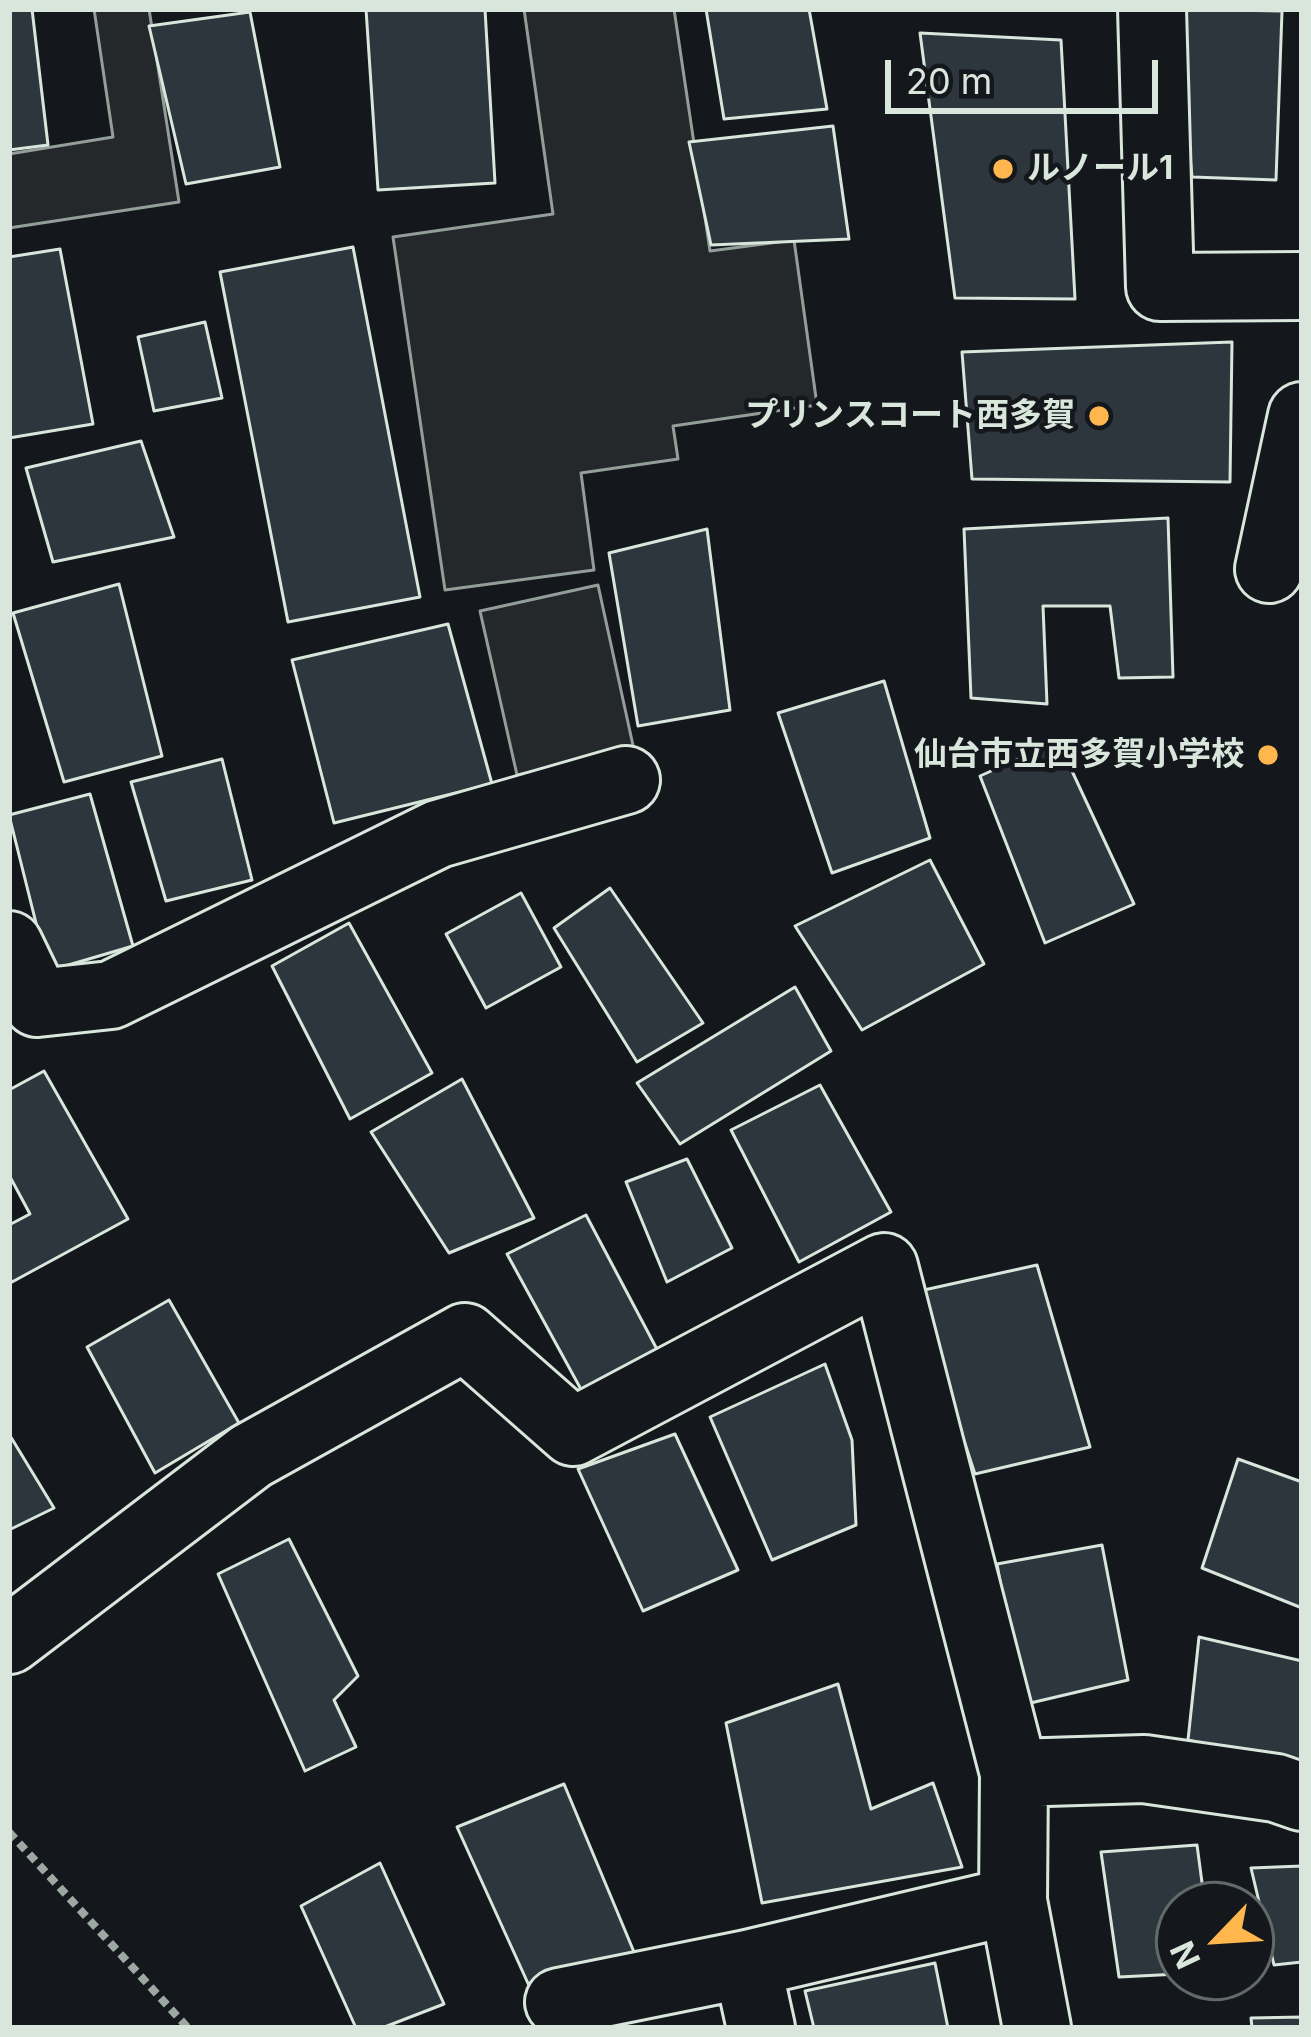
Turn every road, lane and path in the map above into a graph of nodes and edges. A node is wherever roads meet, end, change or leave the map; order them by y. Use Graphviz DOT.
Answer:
graph roads {
  1 [pos="1152,9"];
  2 [pos="1302,286"];
  3 [pos="1302,416"];
  4 [pos="1269,568"];
  5 [pos="626,780"];
  6 [pos="9,945"];
  7 [pos="9,1640"];
  8 [pos="1014,1773"];
  9 [pos="1302,1797"];
  10 [pos="9,1832"];
  11 [pos="1013,1901"];
  12 [pos="747,1964"];
  13 [pos="559,2002"];
  14 [pos="188,2028"];
  15 [pos="761,2028"];
  16 [pos="1037,2028"];
  1 -- 2 [label="street"];
  3 -- 4 [label="street"];
  5 -- 6 [label="street"];
  7 -- 8 [label="street"];
  8 -- 9 [label="street"];
  8 -- 11 [label="street"];
  10 -- 14 [label="path"];
  11 -- 12 [label="street"];
  11 -- 16 [label="street"];
  12 -- 13 [label="street"];
  12 -- 15 [label="street"];
}
